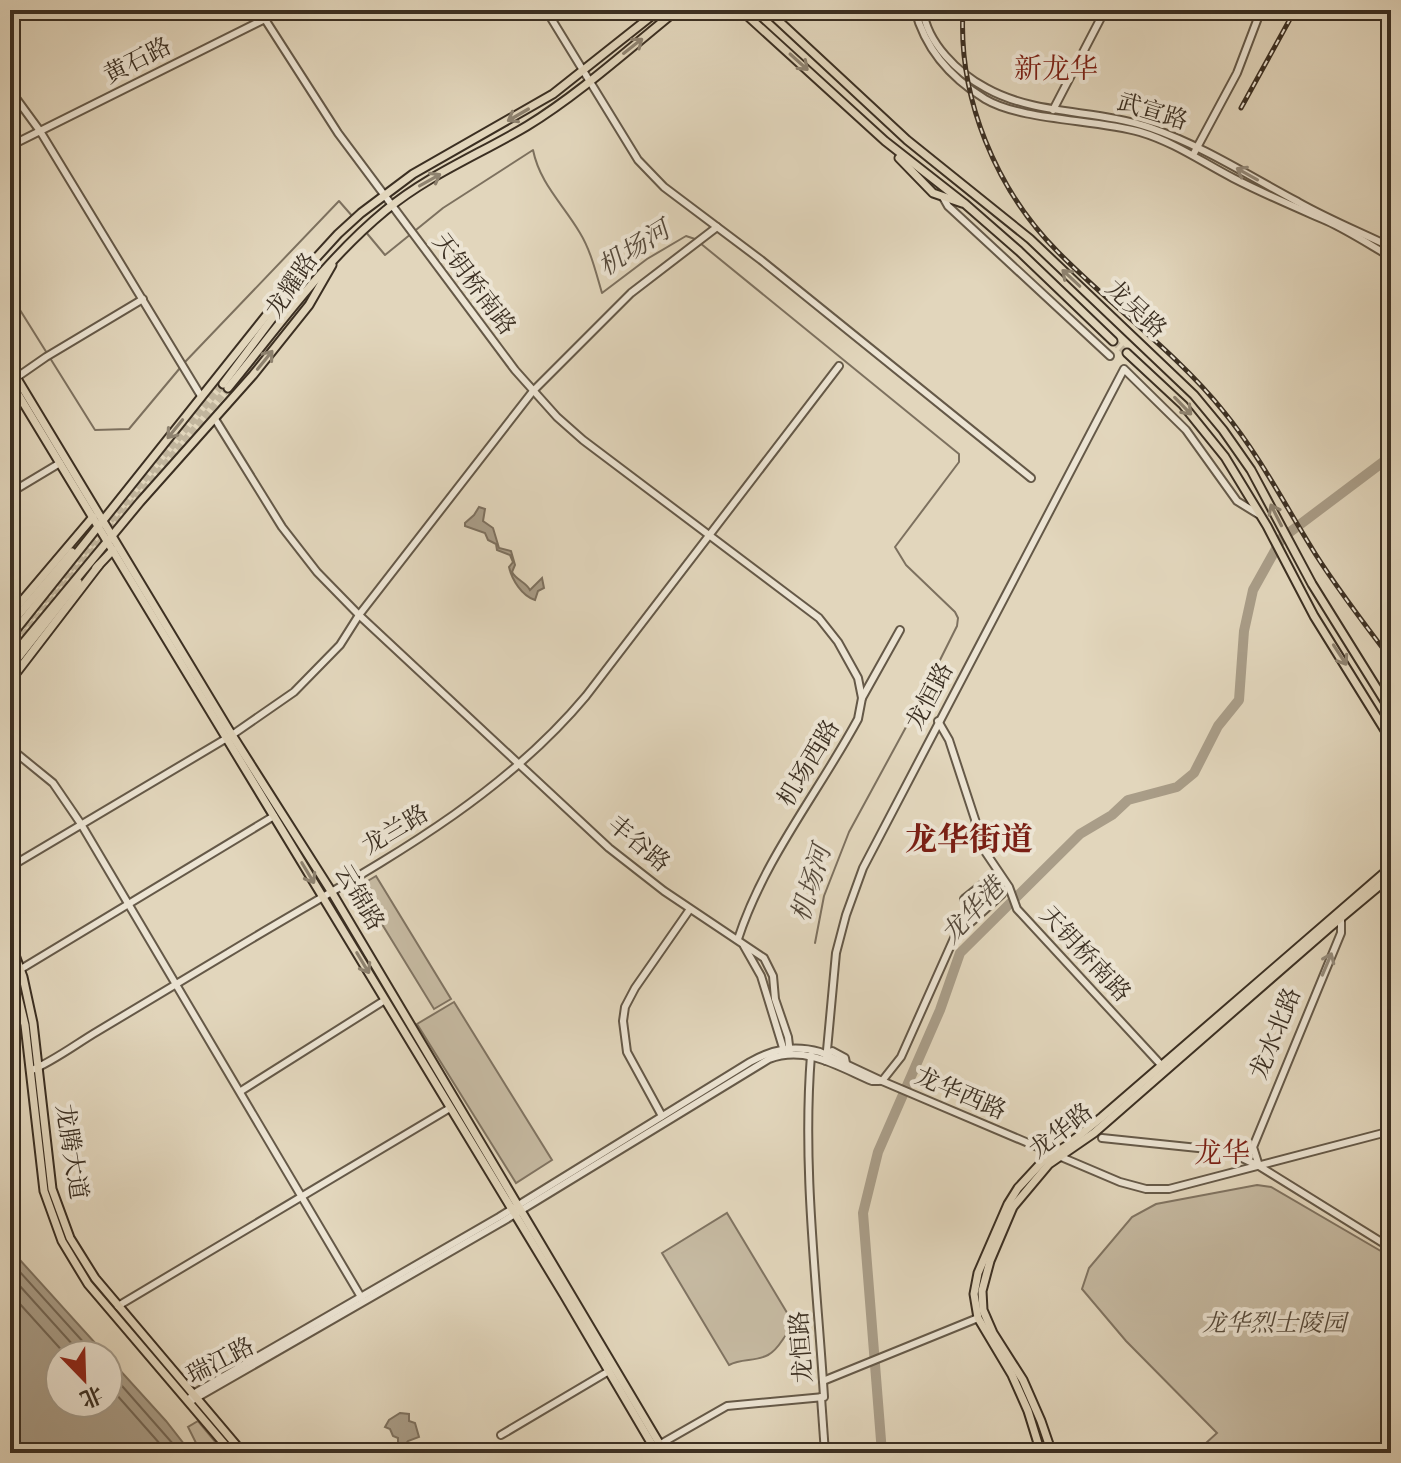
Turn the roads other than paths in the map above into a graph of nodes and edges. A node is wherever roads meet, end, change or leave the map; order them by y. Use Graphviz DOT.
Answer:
graph roads {
  1 [pos="259,10"];
  2 [pos="283,10"];
  3 [pos="546,10"];
  4 [pos="659,10"];
  5 [pos="677,10"];
  6 [pos="741,10"];
  7 [pos="767,10"];
  8 [pos="915,10"];
  9 [pos="923,10"];
  10 [pos="1105,10"];
  11 [pos="1261,10"];
  12 [pos="265,19"];
  13 [pos="583,72"];
  14 [pos="588,81"];
  15 [pos="10,90"];
  16 [pos="1052,112"];
  17 [pos="40,131"];
  18 [pos="885,141"];
  19 [pos="1197,145"];
  20 [pos="10,146"];
  21 [pos="1193,155"];
  22 [pos="384,195"];
  23 [pos="944,199"];
  24 [pos="964,203"];
  25 [pos="392,205"];
  26 [pos="717,227"];
  27 [pos="332,240"];
  28 [pos="1391,247"];
  29 [pos="1391,257"];
  30 [pos="334,261"];
  31 [pos="143,299"];
  32 [pos="1113,341"];
  33 [pos="1127,353"];
  34 [pos="1110,356"];
  35 [pos="839,366"];
  36 [pos="10,367"];
  37 [pos="1124,369"];
  38 [pos="12,380"];
  39 [pos="533,391"];
  40 [pos="201,396"];
  41 [pos="215,419"];
  42 [pos="60,463"];
  43 [pos="1031,478"];
  44 [pos="10,493"];
  45 [pos="1261,516"];
  46 [pos="93,517"];
  47 [pos="100,523"];
  48 [pos="82,530"];
  49 [pos="91,534"];
  50 [pos="708,537"];
  51 [pos="111,543"];
  52 [pos="65,559"];
  53 [pos="96,563"];
  54 [pos="10,615"];
  55 [pos="359,615"];
  56 [pos="10,625"];
  57 [pos="900,630"];
  58 [pos="10,637"];
  59 [pos="10,659"];
  60 [pos="10,668"];
  61 [pos="10,681"];
  62 [pos="862,698"];
  63 [pos="1391,711"];
  64 [pos="938,721"];
  65 [pos="229,737"];
  66 [pos="1391,740"];
  67 [pos="10,748"];
  68 [pos="521,764"];
  69 [pos="274,816"];
  70 [pos="81,824"];
  71 [pos="10,867"];
  72 [pos="1391,867"];
  73 [pos="1391,876"];
  74 [pos="331,891"];
  75 [pos="322,896"];
  76 [pos="128,904"];
  77 [pos="690,909"];
  78 [pos="1340,914"];
  79 [pos="978,916"];
  80 [pos="10,941"];
  81 [pos="740,941"];
  82 [pos="10,964"];
  83 [pos="21,969"];
  84 [pos="176,985"];
  85 [pos="385,1000"];
  86 [pos="787,1051"];
  87 [pos="809,1052"];
  88 [pos="826,1057"];
  89 [pos="1164,1068"];
  90 [pos="34,1069"];
  91 [pos="882,1081"];
  92 [pos="241,1091"];
  93 [pos="450,1108"];
  94 [pos="662,1116"];
  95 [pos="1391,1131"];
  96 [pos="1102,1138"];
  97 [pos="1055,1156"];
  98 [pos="1259,1166"];
  99 [pos="301,1196"];
  100 [pos="516,1209"];
  101 [pos="1391,1248"];
  102 [pos="361,1297"];
  103 [pos="118,1306"];
  104 [pos="978,1318"];
  105 [pos="609,1371"];
  106 [pos="823,1381"];
  107 [pos="822,1397"];
  108 [pos="193,1398"];
  109 [pos="501,1435"];
  110 [pos="657,1448"];
  111 [pos="232,1453"];
  112 [pos="243,1453"];
  113 [pos="665,1453"];
  114 [pos="825,1453"];
  115 [pos="1041,1453"];
  116 [pos="1052,1453"];
  1 -- 12 [label="street, 天钥桥南路"];
  2 -- 12 [label="street, 黄石路"];
  3 -- 13 [label="street"];
  4 -- 13 [label="main road, 龙耀路"];
  14 -- 5 [label="main road, 龙耀路, one-way"];
  6 -- 18 [label="main road, 龙吴路, one-way"];
  63 -- 7 [label="main road, 龙吴路, one-way"];
  8 -- 16 [label="street"];
  9 -- 16 [label="street, 武宣路"];
  10 -- 16 [label="street"];
  11 -- 19 [label="street"];
  12 -- 17 [label="street, 黄石路"];
  12 -- 22 [label="street, 天钥桥南路"];
  13 -- 14 [label="street"];
  13 -- 22 [label="main road, 龙耀路, one-way"];
  25 -- 14 [label="main road, 龙耀路, one-way"];
  14 -- 26 [label="street"];
  15 -- 17 [label="street"];
  16 -- 19 [label="street, 武宣路"];
  16 -- 21 [label="street"];
  17 -- 20 [label="street, 黄石路"];
  17 -- 31 [label="street"];
  18 -- 23 [label="main road"];
  18 -- 24 [label="main road, 龙吴路"];
  19 -- 21 [label="street"];
  28 -- 19 [label="street, 武宣路, one-way"];
  21 -- 29 [label="street"];
  22 -- 25 [label="street, 天钥桥南路"];
  22 -- 27 [label="main road, 龙耀路"];
  23 -- 24 [label="main road"];
  23 -- 34 [label="street"];
  24 -- 32 [label="main road, 龙吴路"];
  25 -- 30 [label="main road, 龙耀路"];
  25 -- 39 [label="street, 天钥桥南路"];
  26 -- 39 [label="street"];
  26 -- 43 [label="street"];
  27 -- 30 [label="main road"];
  27 -- 40 [label="main road, 龙耀路"];
  41 -- 30 [label="main road, 龙耀路, one-way"];
  31 -- 38 [label="street"];
  31 -- 40 [label="street"];
  33 -- 45 [label="main road, 龙吴路, one-way"];
  35 -- 50 [label="street, 龙兰路"];
  36 -- 38 [label="main road, 云锦路"];
  37 -- 45 [label="street, 龙吴路"];
  37 -- 64 [label="street, 龙恒路"];
  38 -- 42 [label="main road, 云锦路"];
  38 -- 47 [label="main road, 云锦路"];
  39 -- 50 [label="street, 天钥桥南路"];
  39 -- 55 [label="street"];
  40 -- 47 [label="main road, 龙耀路, one-way"];
  41 -- 51 [label="main road, 龙耀路"];
  41 -- 55 [label="street"];
  42 -- 44 [label="street"];
  42 -- 46 [label="main road, 云锦路"];
  45 -- 66 [label="main road, 龙吴路, one-way"];
  46 -- 47 [label="main road, 云锦路"];
  46 -- 48 [label="main road"];
  47 -- 49 [label="main road, 龙耀路"];
  47 -- 51 [label="main road, 云锦路"];
  48 -- 52 [label="main road"];
  48 -- 54 [label="main road"];
  49 -- 52 [label="main road"];
  49 -- 58 [label="main road, 龙耀路"];
  50 -- 62 [label="street, 机场西路"];
  50 -- 68 [label="street, 龙兰路"];
  51 -- 53 [label="main road, 龙耀路"];
  51 -- 65 [label="main road, 云锦路"];
  51 -- 65 [label="main road, 云锦路"];
  52 -- 56 [label="main road"];
  53 -- 59 [label="main road, 龙耀路"];
  53 -- 60 [label="main road"];
  53 -- 61 [label="main road, 龙耀路"];
  55 -- 65 [label="street"];
  55 -- 68 [label="street, 丰谷路"];
  57 -- 62 [label="street"];
  62 -- 81 [label="street, 机场西路"];
  64 -- 88 [label="street, 龙恒路"];
  64 -- 89 [label="street, 天钥桥南路"];
  65 -- 69 [label="main road, 云锦路"];
  65 -- 70 [label="street"];
  65 -- 74 [label="main road, 云锦路"];
  67 -- 70 [label="street"];
  68 -- 74 [label="street, 龙兰路"];
  68 -- 77 [label="street, 丰谷路"];
  69 -- 75 [label="main road, 云锦路, one-way"];
  69 -- 76 [label="street"];
  70 -- 71 [label="street"];
  70 -- 76 [label="street"];
  72 -- 78 [label="main road"];
  73 -- 78 [label="main road"];
  74 -- 75 [label="street, 龙兰路"];
  74 -- 100 [label="main road, 云锦路"];
  75 -- 84 [label="street, 龙兰路"];
  75 -- 85 [label="main road, 云锦路, one-way"];
  76 -- 83 [label="street"];
  76 -- 84 [label="street"];
  77 -- 81 [label="street, 丰谷路"];
  77 -- 94 [label="street"];
  78 -- 89 [label="main road, 龙华路"];
  78 -- 89 [label="main road, 龙华路"];
  98 -- 78 [label="street, 龙水北路, one-way"];
  79 -- 79 [label="street"];
  79 -- 91 [label="street"];
  80 -- 83 [label="main road, 龙腾大道"];
  81 -- 86 [label="street, 丰谷路"];
  81 -- 86 [label="street, 丰谷路"];
  82 -- 90 [label="main road, 龙腾大道"];
  83 -- 90 [label="main road, 龙腾大道"];
  84 -- 90 [label="street, 龙兰路"];
  84 -- 92 [label="street"];
  85 -- 92 [label="street"];
  85 -- 93 [label="main road, 云锦路"];
  86 -- 87 [label="street, 龙华西路"];
  86 -- 94 [label="street, 瑞江路"];
  86 -- 100 [label="street, 瑞江路"];
  87 -- 88 [label="street, 龙华西路"];
  87 -- 106 [label="street, 龙恒路"];
  88 -- 91 [label="street, 龙华西路"];
  88 -- 91 [label="street, 龙华西路"];
  89 -- 97 [label="main road, 龙华路"];
  90 -- 103 [label="main road, 龙腾大道"];
  90 -- 108 [label="main road, 龙腾大道"];
  91 -- 97 [label="street, 龙华西路"];
  92 -- 99 [label="street"];
  93 -- 99 [label="street"];
  93 -- 100 [label="main road, 云锦路"];
  94 -- 100 [label="street, 瑞江路"];
  95 -- 98 [label="street, 龙华西路"];
  96 -- 98 [label="street"];
  97 -- 98 [label="street, 龙华西路"];
  97 -- 104 [label="main road, 龙华路"];
  97 -- 116 [label="main road, 龙华路"];
  98 -- 101 [label="street"];
  99 -- 102 [label="street"];
  99 -- 103 [label="street"];
  100 -- 102 [label="street, 瑞江路"];
  100 -- 105 [label="main road, 云锦路"];
  100 -- 108 [label="street, 瑞江路"];
  100 -- 110 [label="main road, 云锦路"];
  102 -- 108 [label="street, 瑞江路"];
  103 -- 108 [label="main road, 龙腾大道"];
  104 -- 106 [label="street"];
  104 -- 115 [label="main road"];
  105 -- 109 [label="street"];
  105 -- 110 [label="main road, 云锦路"];
  106 -- 107 [label="street, 龙恒路"];
  107 -- 110 [label="street"];
  107 -- 114 [label="street, 龙恒路"];
  108 -- 111 [label="main road, 龙腾大道"];
  108 -- 112 [label="main road, 龙腾大道"];
  110 -- 113 [label="main road, 云锦路"];
}
